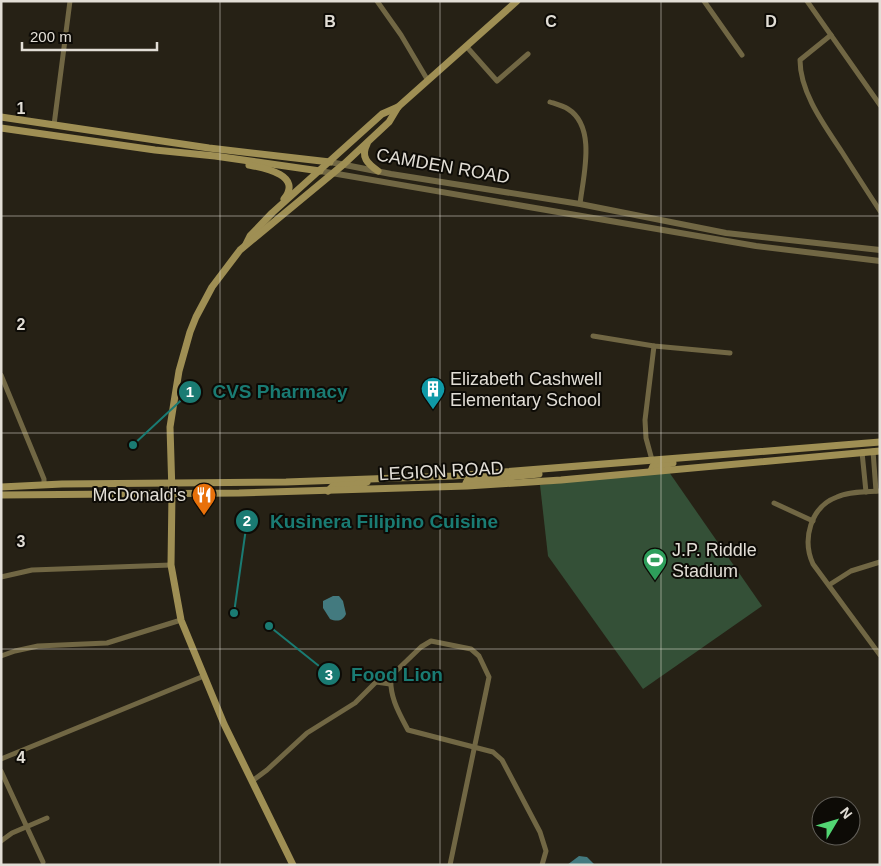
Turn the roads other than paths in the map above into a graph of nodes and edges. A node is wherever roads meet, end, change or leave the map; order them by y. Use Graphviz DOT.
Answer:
graph roads {
  1 [pos="70,1"];
  2 [pos="377,1"];
  3 [pos="517,1"];
  4 [pos="704,1"];
  5 [pos="807,1"];
  6 [pos="831,35"];
  7 [pos="466,46"];
  8 [pos="528,54"];
  9 [pos="742,55"];
  10 [pos="428,80"];
  11 [pos="550,102"];
  12 [pos="880,105"];
  13 [pos="398,107"];
  14 [pos="3,118"];
  15 [pos="54,125"];
  16 [pos="1,128"];
  17 [pos="368,141"];
  18 [pos="215,156"];
  19 [pos="330,162"];
  20 [pos="344,164"];
  21 [pos="320,170"];
  22 [pos="378,171"];
  23 [pos="334,172"];
  24 [pos="580,204"];
  25 [pos="880,211"];
  26 [pos="272,213"];
  27 [pos="246,244"];
  28 [pos="880,250"];
  29 [pos="880,261"];
  30 [pos="593,336"];
  31 [pos="654,346"];
  32 [pos="730,353"];
  33 [pos="1,376"];
  34 [pos="9,392"];
  35 [pos="1,393"];
  36 [pos="880,442"];
  37 [pos="857,444"];
  38 [pos="880,446"];
  39 [pos="876,451"];
  40 [pos="862,452"];
  41 [pos="727,454"];
  42 [pos="652,460"];
  43 [pos="771,460"];
  44 [pos="556,468"];
  45 [pos="650,472"];
  46 [pos="460,476"];
  47 [pos="372,479"];
  48 [pos="327,481"];
  49 [pos="172,482"];
  50 [pos="44,485"];
  51 [pos="467,486"];
  52 [pos="1,487"];
  53 [pos="385,489"];
  54 [pos="328,491"];
  55 [pos="878,491"];
  56 [pos="261,492"];
  57 [pos="866,492"];
  58 [pos="172,493"];
  59 [pos="1,495"];
  60 [pos="774,503"];
  61 [pos="813,521"];
  62 [pos="880,562"];
  63 [pos="172,565"];
  64 [pos="1,577"];
  65 [pos="829,585"];
  66 [pos="181,620"];
  67 [pos="879,652"];
  68 [pos="1,656"];
  69 [pos="204,676"];
  70 [pos="388,676"];
  71 [pos="376,682"];
  72 [pos="383,684"];
  73 [pos="390,684"];
  74 [pos="474,748"];
  75 [pos="1,759"];
  76 [pos="1,771"];
  77 [pos="252,781"];
  78 [pos="47,818"];
  79 [pos="27,827"];
  80 [pos="1,841"];
  81 [pos="43,862"];
  82 [pos="293,865"];
  83 [pos="450,865"];
  84 [pos="542,865"];
  1 -- 15 [label="street"];
  2 -- 10 [label="street"];
  3 -- 7 [label="main road"];
  4 -- 9 [label="street"];
  5 -- 6 [label="street"];
  6 -- 12 [label="street"];
  6 -- 25 [label="street"];
  7 -- 8 [label="street"];
  7 -- 10 [label="main road"];
  10 -- 13 [label="main road"];
  11 -- 24 [label="street"];
  13 -- 17 [label="main road"];
  13 -- 19 [label="main road"];
  14 -- 15 [label="main road, CAMDEN ROAD"];
  15 -- 19 [label="main road, CAMDEN ROAD"];
  16 -- 18 [label="main road, CAMDEN ROAD"];
  17 -- 20 [label="main road"];
  17 -- 22 [label="main road"];
  18 -- 21 [label="main road, CAMDEN ROAD"];
  18 -- 26 [label="main road"];
  19 -- 20 [label="street, CAMDEN ROAD"];
  19 -- 21 [label="main road"];
  20 -- 22 [label="street, CAMDEN ROAD"];
  20 -- 23 [label="main road"];
  21 -- 23 [label="street, CAMDEN ROAD"];
  21 -- 26 [label="main road"];
  22 -- 24 [label="street, CAMDEN ROAD"];
  23 -- 27 [label="main road"];
  23 -- 29 [label="street, CAMDEN ROAD"];
  24 -- 28 [label="street, CAMDEN ROAD"];
  26 -- 27 [label="main road"];
  27 -- 49 [label="main road"];
  30 -- 31 [label="street"];
  31 -- 32 [label="street"];
  31 -- 42 [label="street"];
  33 -- 34 [label="street"];
  34 -- 35 [label="street"];
  34 -- 50 [label="street"];
  36 -- 37 [label="main road, LEGION ROAD"];
  37 -- 41 [label="main road, LEGION ROAD"];
  37 -- 43 [label="main road"];
  38 -- 40 [label="main road"];
  39 -- 40 [label="main road, LEGION ROAD"];
  39 -- 55 [label="street"];
  40 -- 43 [label="main road, LEGION ROAD"];
  40 -- 57 [label="street"];
  41 -- 42 [label="main road, LEGION ROAD"];
  41 -- 45 [label="main road"];
  42 -- 44 [label="main road, LEGION ROAD"];
  43 -- 45 [label="main road, LEGION ROAD"];
  44 -- 46 [label="main road, LEGION ROAD"];
  44 -- 51 [label="main road"];
  45 -- 51 [label="main road, LEGION ROAD"];
  46 -- 47 [label="main road, LEGION ROAD"];
  46 -- 53 [label="main road"];
  47 -- 48 [label="main road, LEGION ROAD"];
  47 -- 54 [label="main road"];
  48 -- 49 [label="main road, LEGION ROAD"];
  48 -- 56 [label="main road"];
  49 -- 50 [label="main road, LEGION ROAD"];
  49 -- 58 [label="main road"];
  50 -- 52 [label="main road, LEGION ROAD"];
  51 -- 53 [label="main road, LEGION ROAD"];
  53 -- 54 [label="main road, LEGION ROAD"];
  54 -- 56 [label="main road, LEGION ROAD"];
  55 -- 57 [label="street"];
  56 -- 58 [label="main road, LEGION ROAD"];
  57 -- 61 [label="street"];
  58 -- 59 [label="main road, LEGION ROAD"];
  58 -- 63 [label="main road"];
  60 -- 61 [label="street"];
  61 -- 65 [label="street"];
  62 -- 65 [label="street"];
  63 -- 64 [label="street"];
  63 -- 66 [label="main road"];
  65 -- 67 [label="street"];
  66 -- 68 [label="street"];
  66 -- 69 [label="main road"];
  69 -- 75 [label="street"];
  69 -- 77 [label="main road"];
  70 -- 71 [label="street"];
  70 -- 72 [label="street"];
  70 -- 73 [label="street"];
  70 -- 74 [label="street"];
  71 -- 72 [label="street"];
  71 -- 77 [label="street"];
  72 -- 73 [label="street"];
  73 -- 74 [label="street"];
  74 -- 83 [label="street"];
  74 -- 84 [label="street"];
  76 -- 79 [label="street"];
  77 -- 82 [label="main road"];
  78 -- 79 [label="street"];
  79 -- 80 [label="street"];
  79 -- 81 [label="street"];
}
